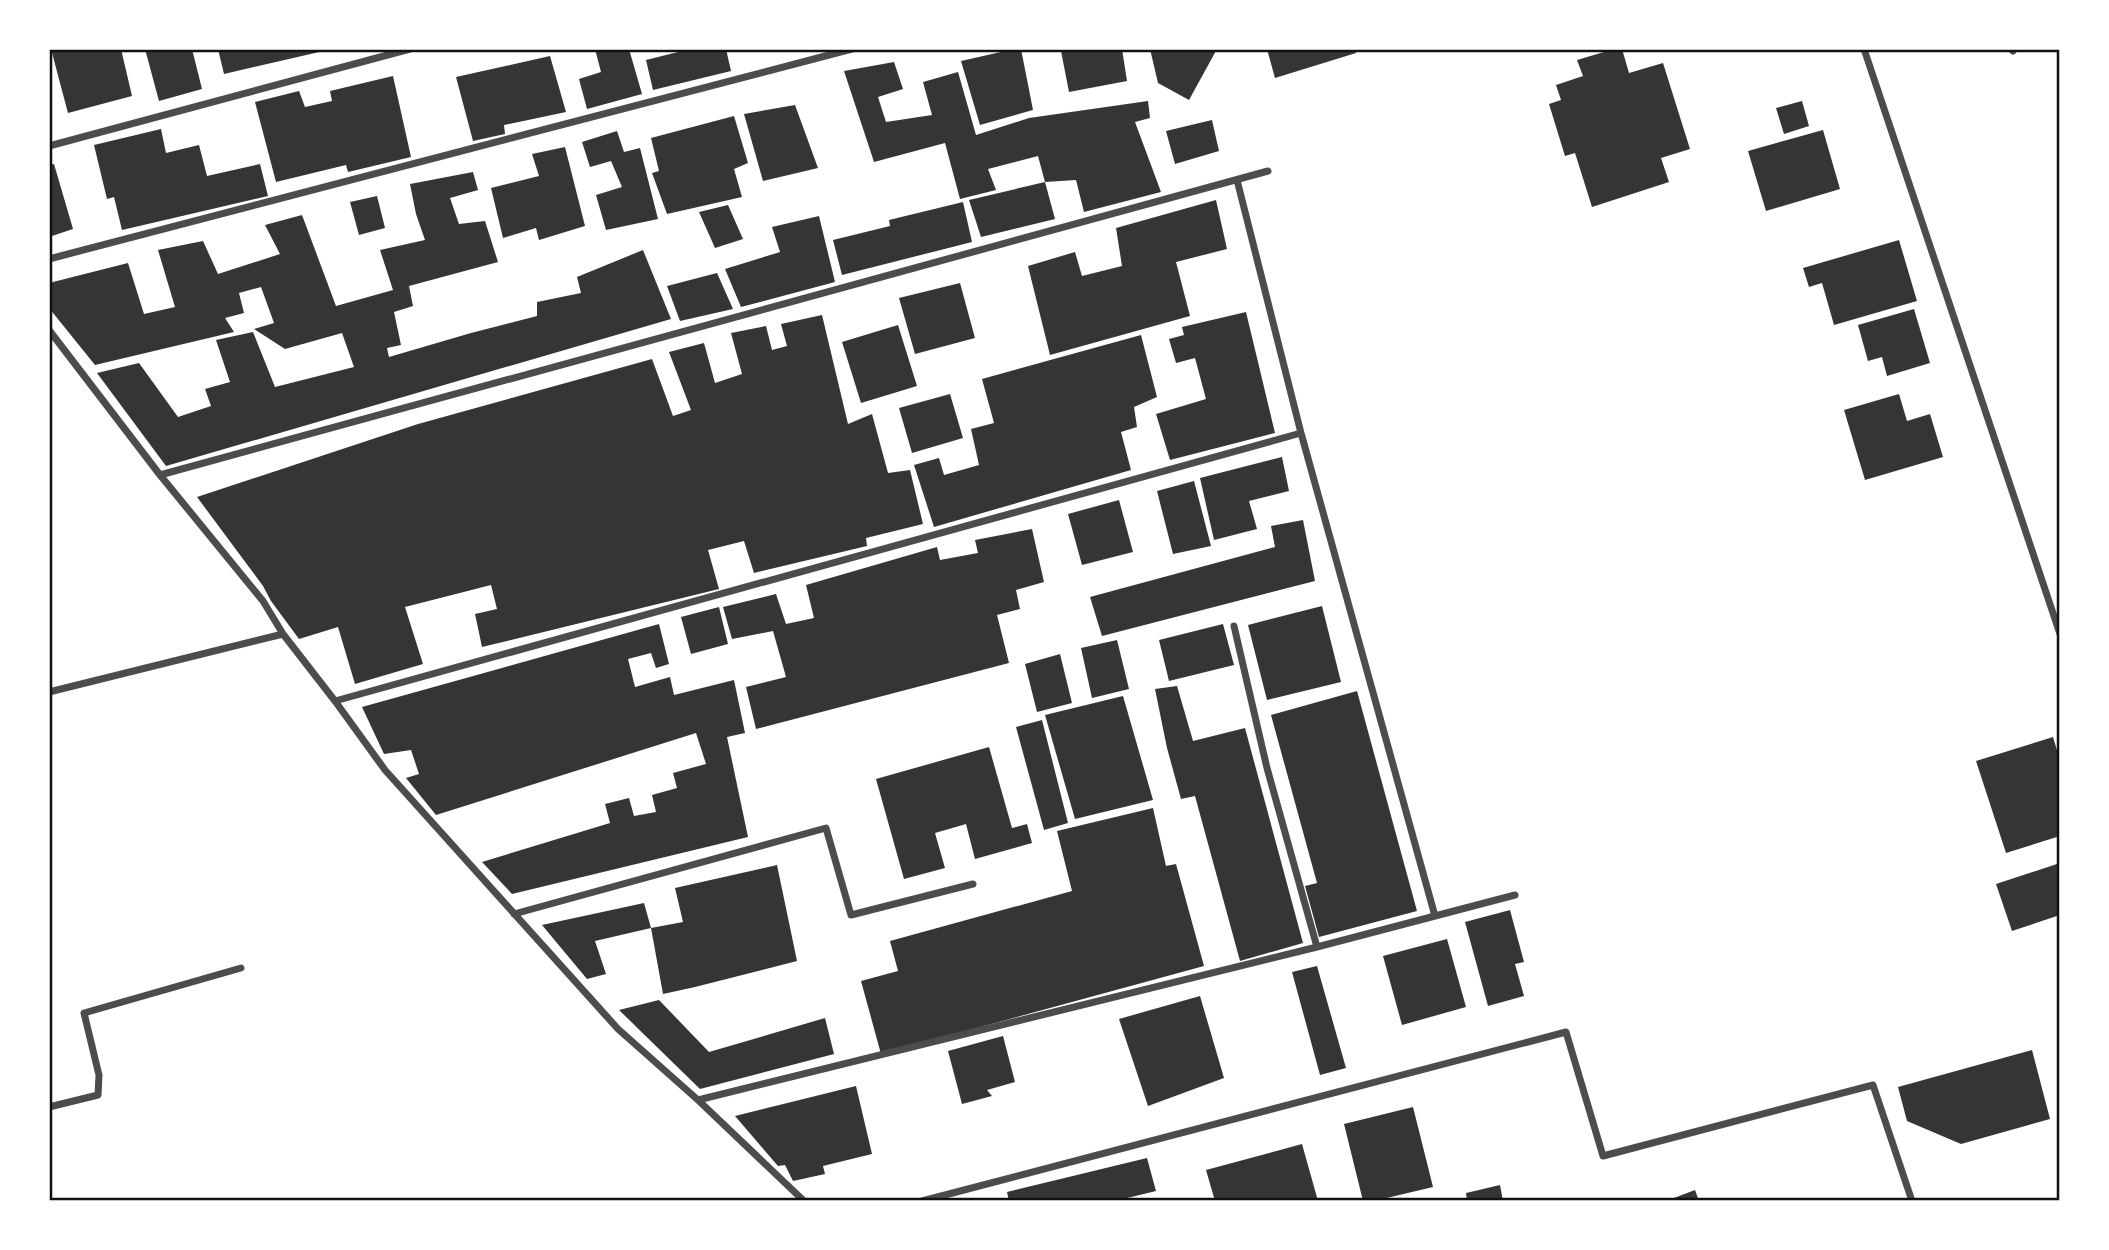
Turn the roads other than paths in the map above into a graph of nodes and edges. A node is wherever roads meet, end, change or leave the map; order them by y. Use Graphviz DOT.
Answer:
graph roads {
  1 [pos="410,49"];
  2 [pos="852,49"];
  3 [pos="1864,49"];
  4 [pos="49,146"];
  5 [pos="1268,171"];
  6 [pos="1237,180"];
  7 [pos="49,259"];
  8 [pos="49,330"];
  9 [pos="1301,433"];
  10 [pos="160,475"];
  11 [pos="1234,626"];
  12 [pos="283,634"];
  13 [pos="2060,634"];
  14 [pos="49,692"];
  15 [pos="335,701"];
  16 [pos="973,884"];
  17 [pos="1515,895"];
  18 [pos="514,914"];
  19 [pos="1435,916"];
  20 [pos="1317,947"];
  21 [pos="241,968"];
  22 [pos="698,1100"];
  23 [pos="49,1107"];
  24 [pos="804,1201"];
  25 [pos="922,1201"];
  26 [pos="1912,1201"];
  1 -- 4 [label="street"];
  2 -- 7 [label="street"];
  3 -- 13 [label="street"];
  5 -- 6 [label="street"];
  6 -- 9 [label="street"];
  6 -- 10 [label="street"];
  8 -- 10 [label="street"];
  9 -- 15 [label="street"];
  9 -- 19 [label="street"];
  10 -- 12 [label="street"];
  11 -- 20 [label="street"];
  12 -- 14 [label="street"];
  12 -- 15 [label="street"];
  15 -- 18 [label="street"];
  16 -- 18 [label="street"];
  17 -- 19 [label="street"];
  18 -- 22 [label="street"];
  19 -- 20 [label="street"];
  20 -- 22 [label="street"];
  21 -- 23 [label="street"];
  22 -- 24 [label="street"];
  25 -- 26 [label="street"];
}
